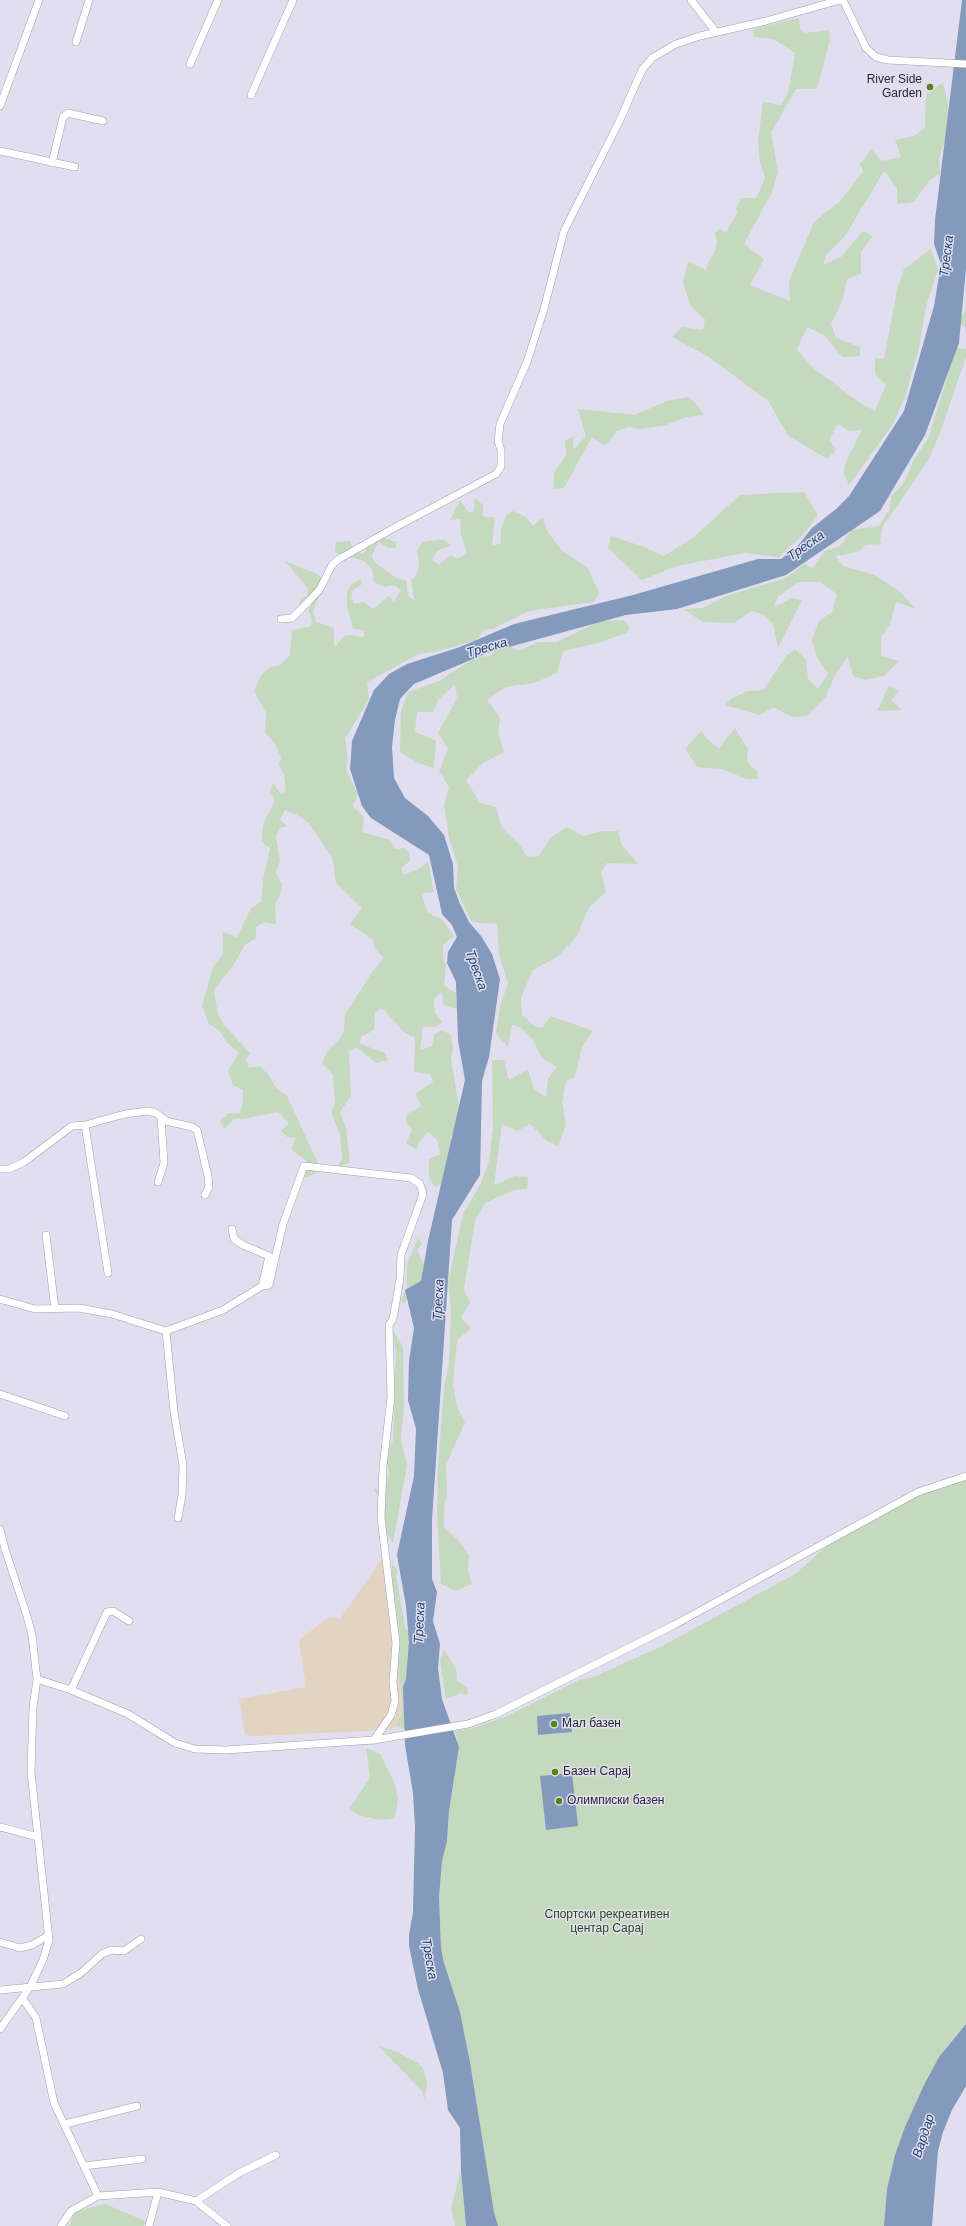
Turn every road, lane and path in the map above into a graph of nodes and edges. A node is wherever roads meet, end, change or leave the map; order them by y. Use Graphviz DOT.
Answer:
graph roads {
  1 [pos="39,0"];
  2 [pos="89,0"];
  3 [pos="218,0"];
  4 [pos="293,0"];
  5 [pos="691,0"];
  6 [pos="841,0"];
  7 [pos="716,32"];
  8 [pos="76,42"];
  9 [pos="190,64"];
  10 [pos="966,64"];
  11 [pos="251,95"];
  12 [pos="0,106"];
  13 [pos="103,121"];
  14 [pos="0,151"];
  15 [pos="52,163"];
  16 [pos="74,167"];
  17 [pos="281,619"];
  18 [pos="161,1117"];
  19 [pos="85,1125"];
  20 [pos="0,1169"];
  21 [pos="158,1182"];
  22 [pos="205,1195"];
  23 [pos="232,1229"];
  24 [pos="46,1235"];
  25 [pos="108,1273"];
  26 [pos="262,1286"];
  27 [pos="0,1298"];
  28 [pos="55,1309"];
  29 [pos="166,1331"];
  30 [pos="0,1394"];
  31 [pos="65,1416"];
  32 [pos="966,1476"];
  33 [pos="178,1518"];
  34 [pos="0,1530"];
  35 [pos="129,1621"];
  36 [pos="37,1679"];
  37 [pos="72,1690"];
  38 [pos="374,1740"];
  39 [pos="0,1827"];
  40 [pos="38,1837"];
  41 [pos="49,1934"];
  42 [pos="141,1939"];
  43 [pos="0,1942"];
  44 [pos="30,1986"];
  45 [pos="0,1990"];
  46 [pos="23,1999"];
  47 [pos="0,2029"];
  48 [pos="137,2106"];
  49 [pos="65,2124"];
  50 [pos="276,2155"];
  51 [pos="142,2159"];
  52 [pos="84,2166"];
  53 [pos="158,2192"];
  54 [pos="98,2196"];
  55 [pos="196,2201"];
  56 [pos="61,2226"];
  57 [pos="149,2226"];
  58 [pos="227,2226"];
  1 -- 12 [label="street"];
  2 -- 8 [label="street"];
  3 -- 9 [label="street"];
  4 -- 11 [label="street"];
  5 -- 7 [label="street"];
  6 -- 7 [label="street"];
  6 -- 10 [label="street"];
  7 -- 17 [label="street"];
  13 -- 15 [label="street"];
  14 -- 15 [label="street"];
  15 -- 16 [label="street"];
  18 -- 19 [label="street"];
  18 -- 21 [label="street"];
  18 -- 22 [label="street"];
  19 -- 20 [label="street"];
  19 -- 25 [label="street"];
  23 -- 26 [label="street"];
  24 -- 28 [label="street"];
  26 -- 29 [label="street"];
  26 -- 38 [label="street"];
  27 -- 28 [label="street"];
  28 -- 29 [label="street"];
  29 -- 33 [label="street"];
  30 -- 31 [label="street"];
  32 -- 38 [label="street"];
  34 -- 36 [label="street"];
  35 -- 37 [label="street"];
  36 -- 37 [label="street"];
  36 -- 40 [label="street"];
  37 -- 38 [label="street"];
  39 -- 40 [label="street"];
  40 -- 41 [label="street"];
  41 -- 43 [label="street"];
  41 -- 44 [label="street"];
  42 -- 44 [label="street"];
  44 -- 45 [label="street"];
  44 -- 46 [label="street"];
  46 -- 47 [label="street"];
  46 -- 49 [label="street"];
  48 -- 49 [label="street"];
  49 -- 52 [label="street"];
  50 -- 55 [label="street"];
  51 -- 52 [label="street"];
  52 -- 54 [label="street"];
  53 -- 54 [label="street"];
  53 -- 55 [label="street"];
  53 -- 57 [label="street"];
  54 -- 56 [label="street"];
  55 -- 58 [label="street"];
}
